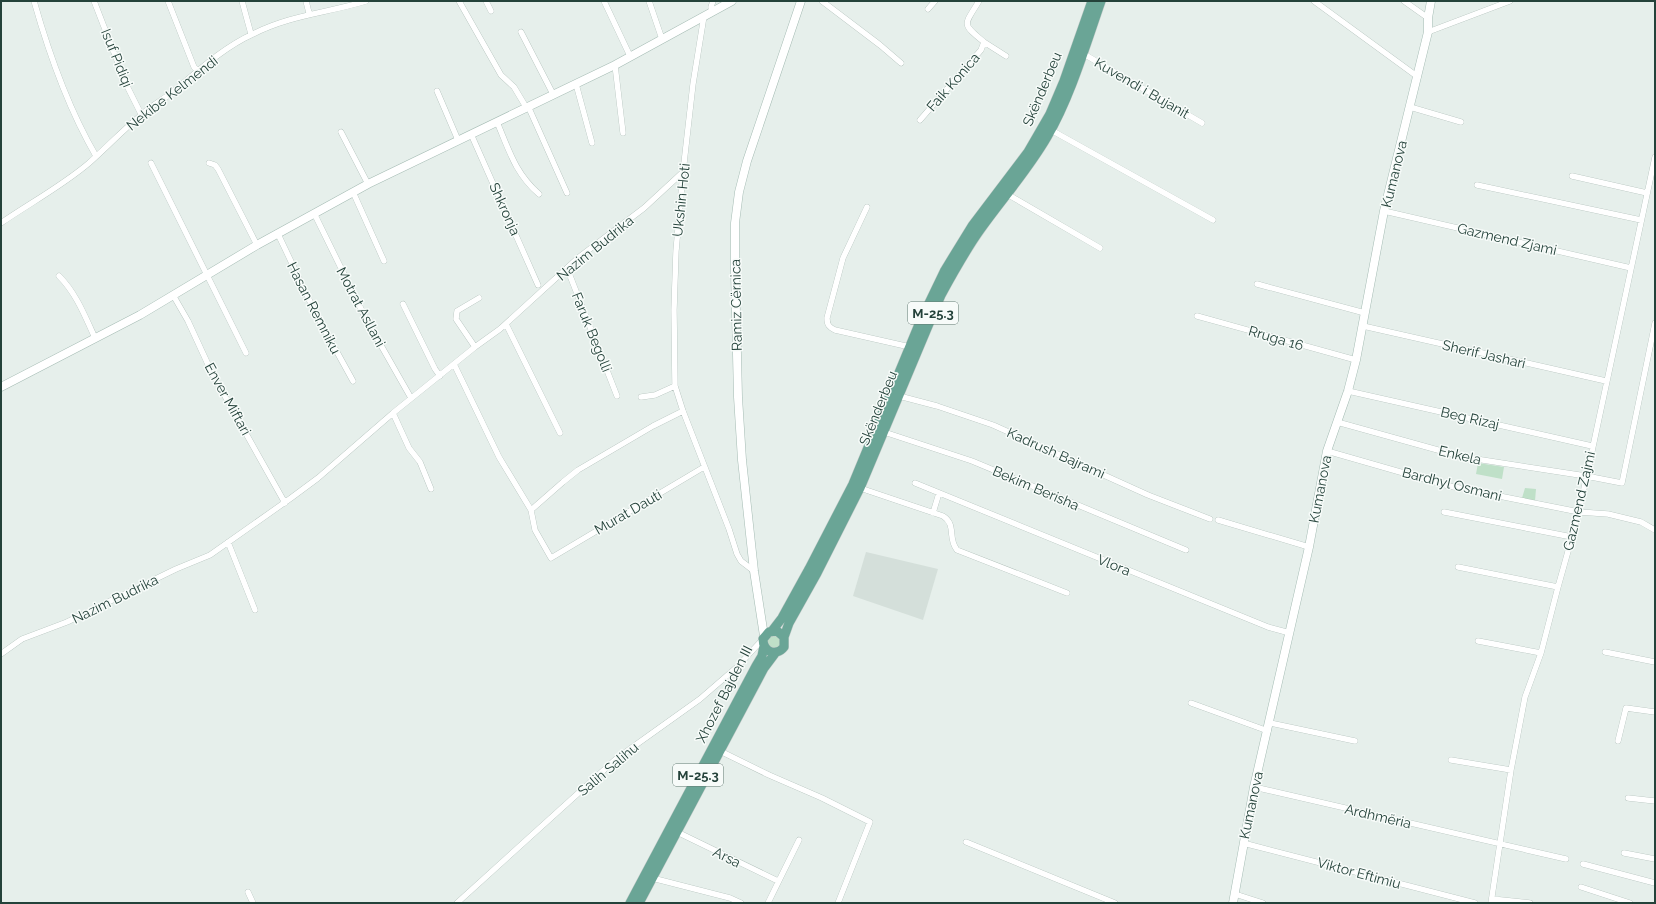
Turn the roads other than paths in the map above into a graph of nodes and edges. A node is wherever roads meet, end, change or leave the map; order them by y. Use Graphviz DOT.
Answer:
graph roads {
  1 [pos="34,1"];
  2 [pos="94,1"];
  3 [pos="168,1"];
  4 [pos="242,1"];
  5 [pos="306,1"];
  6 [pos="366,1"];
  7 [pos="459,1"];
  8 [pos="486,1"];
  9 [pos="604,1"];
  10 [pos="649,1"];
  11 [pos="713,1"];
  12 [pos="732,1"];
  13 [pos="801,1"];
  14 [pos="822,1"];
  15 [pos="935,1"];
  16 [pos="979,1"];
  17 [pos="1092,1"];
  18 [pos="1101,1"];
  19 [pos="1314,1"];
  20 [pos="1404,1"];
  21 [pos="1432,1"];
  22 [pos="1510,1"];
  23 [pos="928,9"];
  24 [pos="491,10"];
  25 [pos="712,12"];
  26 [pos="309,14"];
  27 [pos="704,16"];
  28 [pos="1428,18"];
  29 [pos="520,32"];
  30 [pos="1428,32"];
  31 [pos="251,34"];
  32 [pos="662,39"];
  33 [pos="984,42"];
  34 [pos="1082,53"];
  35 [pos="630,56"];
  36 [pos="1006,56"];
  37 [pos="901,63"];
  38 [pos="615,65"];
  39 [pos="198,71"];
  40 [pos="1418,77"];
  41 [pos="576,84"];
  42 [pos="437,91"];
  43 [pos="553,94"];
  44 [pos="527,107"];
  45 [pos="1410,107"];
  46 [pos="141,114"];
  47 [pos="920,120"];
  48 [pos="497,122"];
  49 [pos="1461,122"];
  50 [pos="1202,123"];
  51 [pos="1051,130"];
  52 [pos="341,132"];
  53 [pos="623,133"];
  54 [pos="471,134"];
  55 [pos="458,140"];
  56 [pos="592,143"];
  57 [pos="96,156"];
  58 [pos="1655,157"];
  59 [pos="151,163"];
  60 [pos="209,163"];
  61 [pos="683,172"];
  62 [pos="1572,176"];
  63 [pos="368,184"];
  64 [pos="1477,185"];
  65 [pos="353,192"];
  66 [pos="567,193"];
  67 [pos="1647,193"];
  68 [pos="539,194"];
  69 [pos="1007,194"];
  70 [pos="867,207"];
  71 [pos="1384,211"];
  72 [pos="314,213"];
  73 [pos="1213,220"];
  74 [pos="1641,220"];
  75 [pos="1,223"];
  76 [pos="278,234"];
  77 [pos="257,245"];
  78 [pos="1100,248"];
  79 [pos="384,261"];
  80 [pos="567,268"];
  81 [pos="1631,268"];
  82 [pos="207,274"];
  83 [pos="59,276"];
  84 [pos="1257,284"];
  85 [pos="538,285"];
  86 [pos="173,295"];
  87 [pos="479,298"];
  88 [pos="403,304"];
  89 [pos="1365,313"];
  90 [pos="1197,316"];
  91 [pos="1655,323"];
  92 [pos="506,324"];
  93 [pos="1363,326"];
  94 [pos="96,338"];
  95 [pos="475,347"];
  96 [pos="910,347"];
  97 [pos="246,353"];
  98 [pos="1356,360"];
  99 [pos="454,364"];
  100 [pos="440,376"];
  101 [pos="353,381"];
  102 [pos="1606,381"];
  103 [pos="675,386"];
  104 [pos="1,387"];
  105 [pos="1348,391"];
  106 [pos="617,396"];
  107 [pos="899,396"];
  108 [pos="641,397"];
  109 [pos="411,398"];
  110 [pos="683,411"];
  111 [pos="393,413"];
  112 [pos="1337,422"];
  113 [pos="884,432"];
  114 [pos="560,433"];
  115 [pos="1592,446"];
  116 [pos="1327,451"];
  117 [pos="704,467"];
  118 [pos="1586,476"];
  119 [pos="915,483"];
  120 [pos="860,488"];
  121 [pos="431,489"];
  122 [pos="939,492"];
  123 [pos="285,503"];
  124 [pos="531,510"];
  125 [pos="1444,512"];
  126 [pos="1579,512"];
  127 [pos="933,513"];
  128 [pos="1210,519"];
  129 [pos="1218,520"];
  130 [pos="1655,530"];
  131 [pos="1572,537"];
  132 [pos="228,542"];
  133 [pos="1309,547"];
  134 [pos="1186,550"];
  135 [pos="1458,567"];
  136 [pos="754,571"];
  137 [pos="1558,587"];
  138 [pos="1066,593"];
  139 [pos="255,610"];
  140 [pos="762,617"];
  141 [pos="772,633"];
  142 [pos="1290,633"];
  143 [pos="1478,641"];
  144 [pos="776,652"];
  145 [pos="1605,652"];
  146 [pos="1541,653"];
  147 [pos="1,654"];
  148 [pos="1655,662"];
  149 [pos="1191,703"];
  150 [pos="1655,712"];
  151 [pos="1269,727"];
  152 [pos="1355,741"];
  153 [pos="1618,741"];
  154 [pos="720,751"];
  155 [pos="1451,760"];
  156 [pos="1511,770"];
  157 [pos="1254,787"];
  158 [pos="1628,798"];
  159 [pos="1655,801"];
  160 [pos="677,832"];
  161 [pos="799,840"];
  162 [pos="966,842"];
  163 [pos="1243,843"];
  164 [pos="1501,845"];
  165 [pos="1624,853"];
  166 [pos="1566,859"];
  167 [pos="1655,859"];
  168 [pos="1583,864"];
  169 [pos="652,878"];
  170 [pos="778,882"];
  171 [pos="1655,883"];
  172 [pos="1581,887"];
  173 [pos="248,892"];
  174 [pos="1235,894"];
  175 [pos="1492,901"];
  176 [pos="253,903"];
  177 [pos="457,903"];
  178 [pos="630,903"];
  179 [pos="639,903"];
  180 [pos="741,903"];
  181 [pos="768,903"];
  182 [pos="838,903"];
  183 [pos="1115,903"];
  184 [pos="1233,903"];
  185 [pos="1263,903"];
  186 [pos="1474,903"];
  187 [pos="1530,903"];
  188 [pos="1630,903"];
  1 -- 57 [label="street"];
  2 -- 46 [label="street, Isuf Pidiqi"];
  3 -- 39 [label="street"];
  4 -- 31 [label="street"];
  5 -- 26 [label="street"];
  6 -- 26 [label="street, Nekibe Kelmendi"];
  7 -- 44 [label="street"];
  8 -- 24 [label="street"];
  9 -- 35 [label="street"];
  10 -- 32 [label="street"];
  11 -- 25 [label="street"];
  12 -- 25 [label="street"];
  13 -- 136 [label="street, Ramiz Cërnica"];
  14 -- 37 [label="street"];
  15 -- 23 [label="street"];
  16 -- 33 [label="street, Faik Konica"];
  17 -- 96 [label="main road, Skënderbeu / M-25.3"];
  18 -- 34 [label="main road, Skënderbeu / M-25.3"];
  19 -- 40 [label="street"];
  20 -- 28 [label="street"];
  21 -- 28 [label="street, Kumanova"];
  22 -- 30 [label="street"];
  25 -- 27 [label="street"];
  26 -- 31 [label="street, Nekibe Kelmendi"];
  27 -- 32 [label="street"];
  27 -- 61 [label="street, Ukshin Hoti"];
  28 -- 30 [label="street, Kumanova"];
  29 -- 43 [label="street"];
  30 -- 40 [label="street, Kumanova"];
  31 -- 39 [label="street, Nekibe Kelmendi"];
  32 -- 35 [label="street"];
  33 -- 36 [label="street, Faik Konica"];
  33 -- 47 [label="street, Faik Konica"];
  34 -- 50 [label="street, Kuvendi i Bujanit"];
  34 -- 51 [label="main road, Skënderbeu / M-25.3"];
  35 -- 38 [label="street"];
  38 -- 41 [label="street"];
  38 -- 53 [label="street"];
  39 -- 46 [label="street, Nekibe Kelmendi"];
  40 -- 45 [label="street, Kumanova"];
  41 -- 43 [label="street"];
  41 -- 56 [label="street"];
  42 -- 55 [label="street"];
  43 -- 44 [label="street"];
  44 -- 48 [label="street"];
  44 -- 66 [label="street"];
  45 -- 49 [label="street"];
  45 -- 71 [label="street, Kumanova"];
  46 -- 57 [label="street, Nekibe Kelmendi"];
  48 -- 54 [label="street"];
  48 -- 68 [label="street"];
  51 -- 69 [label="main road, Skënderbeu / M-25.3"];
  51 -- 73 [label="street, Skënderbeu"];
  52 -- 63 [label="street"];
  54 -- 55 [label="street"];
  54 -- 85 [label="street, Shkronja"];
  55 -- 63 [label="street"];
  57 -- 75 [label="street, Nekibe Kelmendi"];
  58 -- 67 [label="street, Gazmend Zajmi"];
  59 -- 82 [label="street"];
  60 -- 77 [label="street"];
  61 -- 80 [label="street, Nazim Budrika"];
  61 -- 103 [label="street, Ukshin Hoti"];
  62 -- 67 [label="street"];
  63 -- 65 [label="street"];
  64 -- 74 [label="street"];
  65 -- 72 [label="street"];
  65 -- 79 [label="street"];
  67 -- 74 [label="street, Gazmend Zajmi"];
  69 -- 78 [label="street"];
  69 -- 107 [label="main road, Skënderbeu / M-25.3"];
  70 -- 96 [label="street"];
  71 -- 81 [label="street, Gazmend Zjami"];
  71 -- 89 [label="street, Kumanova"];
  72 -- 76 [label="street"];
  72 -- 109 [label="street, Motrat Asllani"];
  74 -- 81 [label="street, Gazmend Zajmi"];
  76 -- 77 [label="street"];
  76 -- 101 [label="street, Hasan Remniku"];
  77 -- 82 [label="street"];
  80 -- 92 [label="street, Nazim Budrika"];
  80 -- 106 [label="street, Faruk Begolli"];
  81 -- 102 [label="street, Gazmend Zajmi"];
  82 -- 86 [label="street"];
  82 -- 97 [label="street"];
  83 -- 94 [label="street"];
  84 -- 89 [label="street"];
  86 -- 94 [label="street"];
  86 -- 123 [label="street, Enver Miftari"];
  87 -- 95 [label="street"];
  88 -- 100 [label="street"];
  89 -- 93 [label="street, Kumanova"];
  90 -- 98 [label="street, Rruga 16"];
  91 -- 118 [label="street, Enkela"];
  92 -- 95 [label="street, Nazim Budrika"];
  92 -- 114 [label="street"];
  93 -- 98 [label="street, Kumanova"];
  93 -- 102 [label="street, Sherif Jashari"];
  94 -- 104 [label="street"];
  95 -- 99 [label="street, Nazim Budrika"];
  96 -- 141 [label="main road, Skënderbeu / M-25.3"];
  98 -- 105 [label="street, Kumanova"];
  99 -- 100 [label="street, Nazim Budrika"];
  99 -- 124 [label="street"];
  100 -- 109 [label="street, Nazim Budrika"];
  102 -- 115 [label="street, Gazmend Zajmi"];
  103 -- 108 [label="street"];
  103 -- 110 [label="street, Ukshin Hoti"];
  105 -- 112 [label="street, Kumanova"];
  105 -- 115 [label="street, Beg Rizaj"];
  107 -- 113 [label="main road, Skënderbeu / M-25.3"];
  107 -- 128 [label="street, Kadrush Bajrami"];
  109 -- 111 [label="street, Nazim Budrika"];
  110 -- 117 [label="street, Ukshin Hoti"];
  110 -- 124 [label="street"];
  111 -- 121 [label="street"];
  111 -- 123 [label="street, Nazim Budrika"];
  112 -- 116 [label="street, Kumanova"];
  112 -- 118 [label="street, Enkela"];
  113 -- 120 [label="main road, Skënderbeu / M-25.3"];
  113 -- 134 [label="street, Bekim Berisha"];
  115 -- 118 [label="street, Gazmend Zajmi"];
  116 -- 126 [label="street, Bardhyl Osmani"];
  116 -- 133 [label="street, Kumanova"];
  117 -- 124 [label="street, Murat Dauti"];
  117 -- 136 [label="street, Ukshin Hoti"];
  118 -- 126 [label="street, Gazmend Zajmi"];
  119 -- 122 [label="street, Vlora"];
  120 -- 127 [label="street"];
  120 -- 141 [label="main road, Skënderbeu / M-25.3"];
  122 -- 127 [label="street"];
  122 -- 142 [label="street, Vlora"];
  123 -- 132 [label="street, Nazim Budrika"];
  125 -- 131 [label="street"];
  126 -- 130 [label="street, Bardhyl Osmani"];
  126 -- 131 [label="street, Gazmend Zajmi"];
  127 -- 138 [label="street"];
  129 -- 133 [label="street"];
  131 -- 137 [label="street, Gazmend Zajmi"];
  132 -- 139 [label="street"];
  132 -- 147 [label="street, Nazim Budrika"];
  133 -- 142 [label="street, Kumanova"];
  135 -- 137 [label="street"];
  136 -- 140 [label="street, Ramiz Cërnica"];
  137 -- 146 [label="street, Gazmend Zajmi"];
  140 -- 141 [label="street, Ramiz Cërnica"];
  140 -- 141 [label="street"];
  141 -- 144 [label="main road"];
  141 -- 144 [label="main road, M-25.3"];
  141 -- 177 [label="street, Salih Salihu"];
  141 -- 178 [label="main road, Xhozef Bajden III / M-25.3"];
  142 -- 151 [label="street, Kumanova"];
  143 -- 146 [label="street"];
  144 -- 154 [label="main road, Xhozef Bajden III / M-25.3"];
  145 -- 148 [label="street"];
  146 -- 156 [label="street, Gazmend Zajmi"];
  149 -- 151 [label="street"];
  150 -- 153 [label="street"];
  151 -- 152 [label="street"];
  151 -- 157 [label="street, Kumanova"];
  154 -- 160 [label="main road, Xhozef Bajden III / M-25.3"];
  154 -- 182 [label="street"];
  155 -- 156 [label="street"];
  156 -- 164 [label="street, Gazmend Zajmi"];
  157 -- 163 [label="street, Kumanova"];
  157 -- 164 [label="street, Ardhmëria"];
  158 -- 159 [label="street"];
  160 -- 169 [label="main road, Xhozef Bajden III / M-25.3"];
  160 -- 170 [label="street, Arsa"];
  161 -- 170 [label="street"];
  162 -- 183 [label="street"];
  163 -- 174 [label="street, Kumanova"];
  163 -- 186 [label="street, Viktor Eftimiu"];
  164 -- 166 [label="street"];
  164 -- 175 [label="street, Gazmend Zajmi"];
  165 -- 167 [label="street"];
  168 -- 171 [label="street"];
  169 -- 179 [label="main road, Xhozef Bajden III / M-25.3"];
  169 -- 180 [label="street"];
  170 -- 181 [label="street"];
  172 -- 188 [label="street"];
  173 -- 176 [label="street"];
  174 -- 184 [label="street, Kumanova"];
  174 -- 185 [label="street"];
  175 -- 187 [label="street, Gazmend Zajmi"];
}
